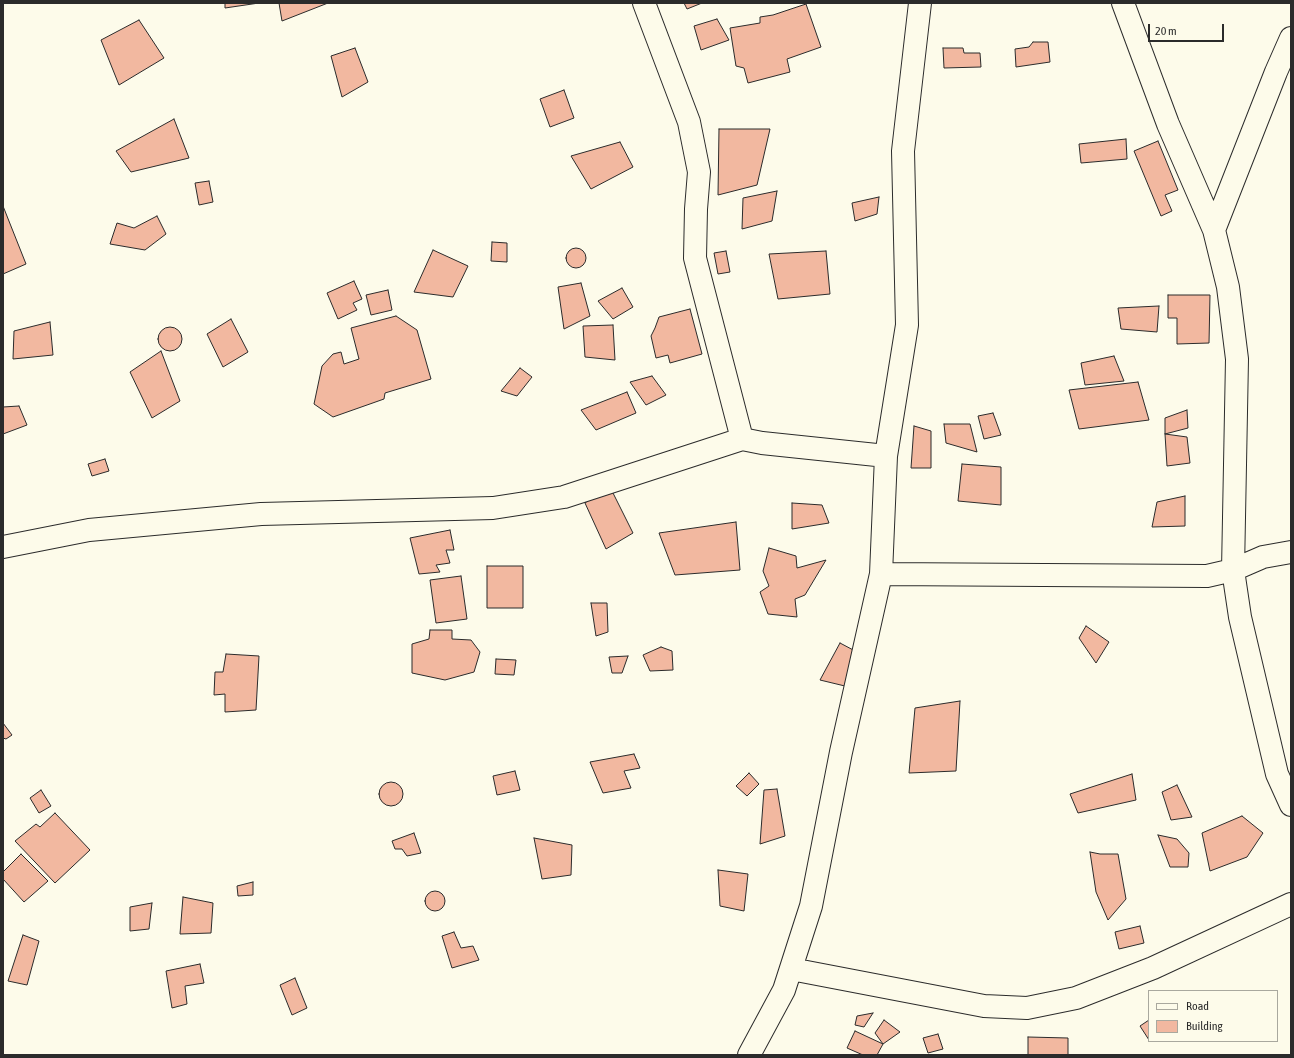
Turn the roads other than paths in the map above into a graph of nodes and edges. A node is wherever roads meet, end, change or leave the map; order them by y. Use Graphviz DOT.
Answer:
graph roads {
  1 [pos="644,3"];
  2 [pos="920,3"];
  3 [pos="1123,3"];
  4 [pos="1291,38"];
  5 [pos="1214,230"];
  6 [pos="742,439"];
  7 [pos="886,456"];
  8 [pos="3,547"];
  9 [pos="1291,552"];
  10 [pos="1233,570"];
  11 [pos="881,574"];
  12 [pos="1291,805"];
  13 [pos="1291,904"];
  14 [pos="791,969"];
  15 [pos="749,1055"];
  1 -- 6 [label="street"];
  2 -- 7 [label="street"];
  3 -- 5 [label="street"];
  4 -- 5 [label="street"];
  5 -- 10 [label="street"];
  6 -- 7 [label="street"];
  6 -- 8 [label="street"];
  7 -- 11 [label="street"];
  9 -- 10 [label="street"];
  10 -- 11 [label="street"];
  10 -- 12 [label="street"];
  11 -- 14 [label="street"];
  13 -- 14 [label="street"];
  14 -- 15 [label="street"];
}
